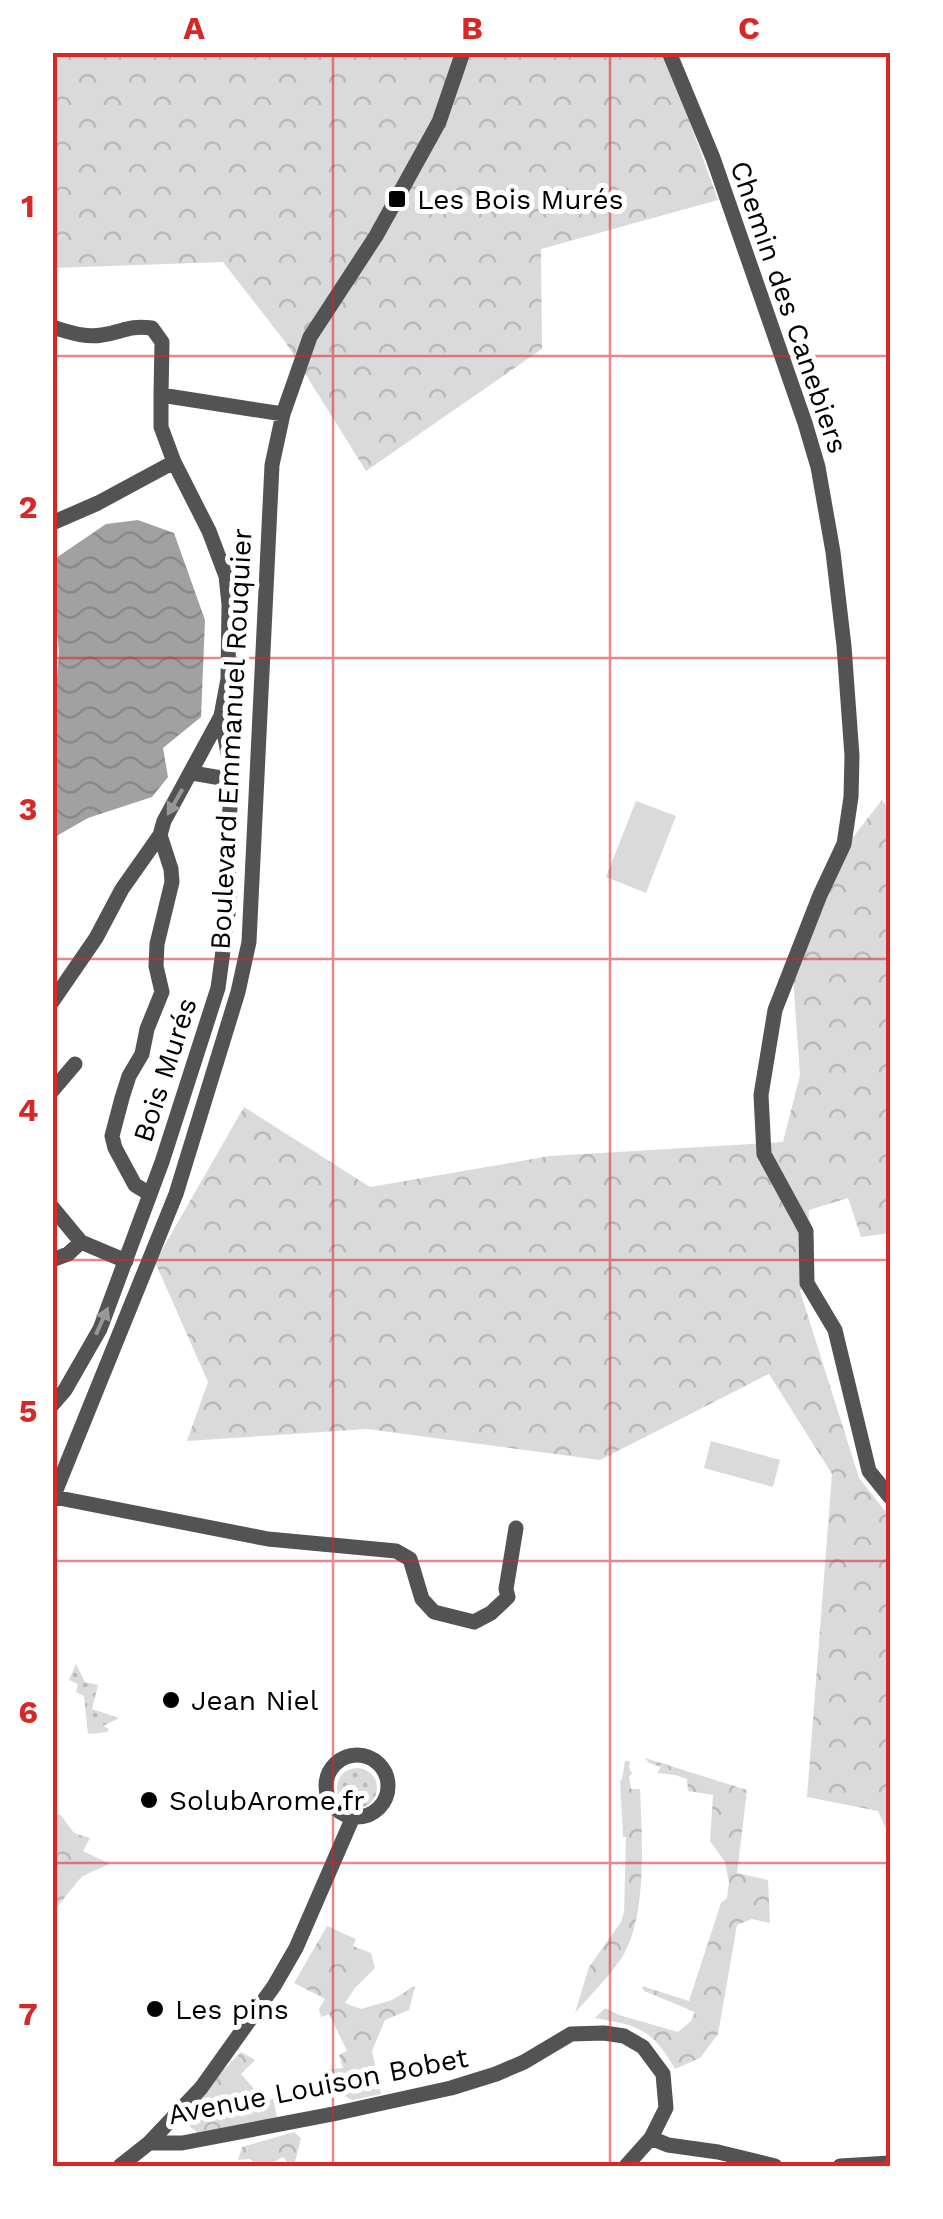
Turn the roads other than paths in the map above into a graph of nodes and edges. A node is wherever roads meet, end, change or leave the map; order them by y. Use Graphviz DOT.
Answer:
graph roads {
  1 [pos="463,52"];
  2 [pos="668,52"];
  3 [pos="52,328"];
  4 [pos="161,395"];
  5 [pos="283,414"];
  6 [pos="174,462"];
  7 [pos="52,522"];
  8 [pos="221,716"];
  9 [pos="192,773"];
  10 [pos="233,780"];
  11 [pos="160,835"];
  12 [pos="52,1002"];
  13 [pos="75,1064"];
  14 [pos="52,1091"];
  15 [pos="150,1194"];
  16 [pos="52,1207"];
  17 [pos="81,1242"];
  18 [pos="52,1260"];
  19 [pos="126,1262"];
  20 [pos="52,1404"];
  21 [pos="890,1497"];
  22 [pos="53,1499"];
  23 [pos="516,1528"];
  24 [pos="353,1817"];
  25 [pos="651,2138"];
  26 [pos="149,2143"];
  27 [pos="890,2163"];
  28 [pos="120,2166"];
  29 [pos="626,2166"];
  30 [pos="774,2166"];
  31 [pos="840,2166"];
  1 -- 5 [label="street, Boulevard Emmanuel Rouquier"];
  2 -- 21 [label="street, Chemin des Canebiers"];
  3 -- 4 [label="street, Bois Murés"];
  4 -- 5 [label="street"];
  4 -- 6 [label="street, Bois Murés"];
  5 -- 22 [label="street, Boulevard Emmanuel Rouquier"];
  6 -- 7 [label="street"];
  6 -- 8 [label="street, Bois Murés"];
  8 -- 9 [label="street, Bois Murés"];
  8 -- 10 [label="street, Bois Murés"];
  9 -- 10 [label="street"];
  9 -- 11 [label="street, Bois Murés, one-way"];
  10 -- 15 [label="street, Bois Murés"];
  11 -- 12 [label="street, Bois Murés"];
  11 -- 15 [label="street, Bois Murés"];
  13 -- 14 [label="street"];
  15 -- 19 [label="street, Bois Murés"];
  16 -- 17 [label="street"];
  17 -- 18 [label="street"];
  17 -- 19 [label="street"];
  20 -- 19 [label="street, Bois Murés, one-way"];
  22 -- 23 [label="street"];
  24 -- 24 [label="street"];
  24 -- 26 [label="street"];
  25 -- 26 [label="street, Avenue Louison Bobet"];
  25 -- 29 [label="street, Avenue Louison Bobet"];
  25 -- 30 [label="street"];
  26 -- 28 [label="street"];
  27 -- 31 [label="street"];
}
